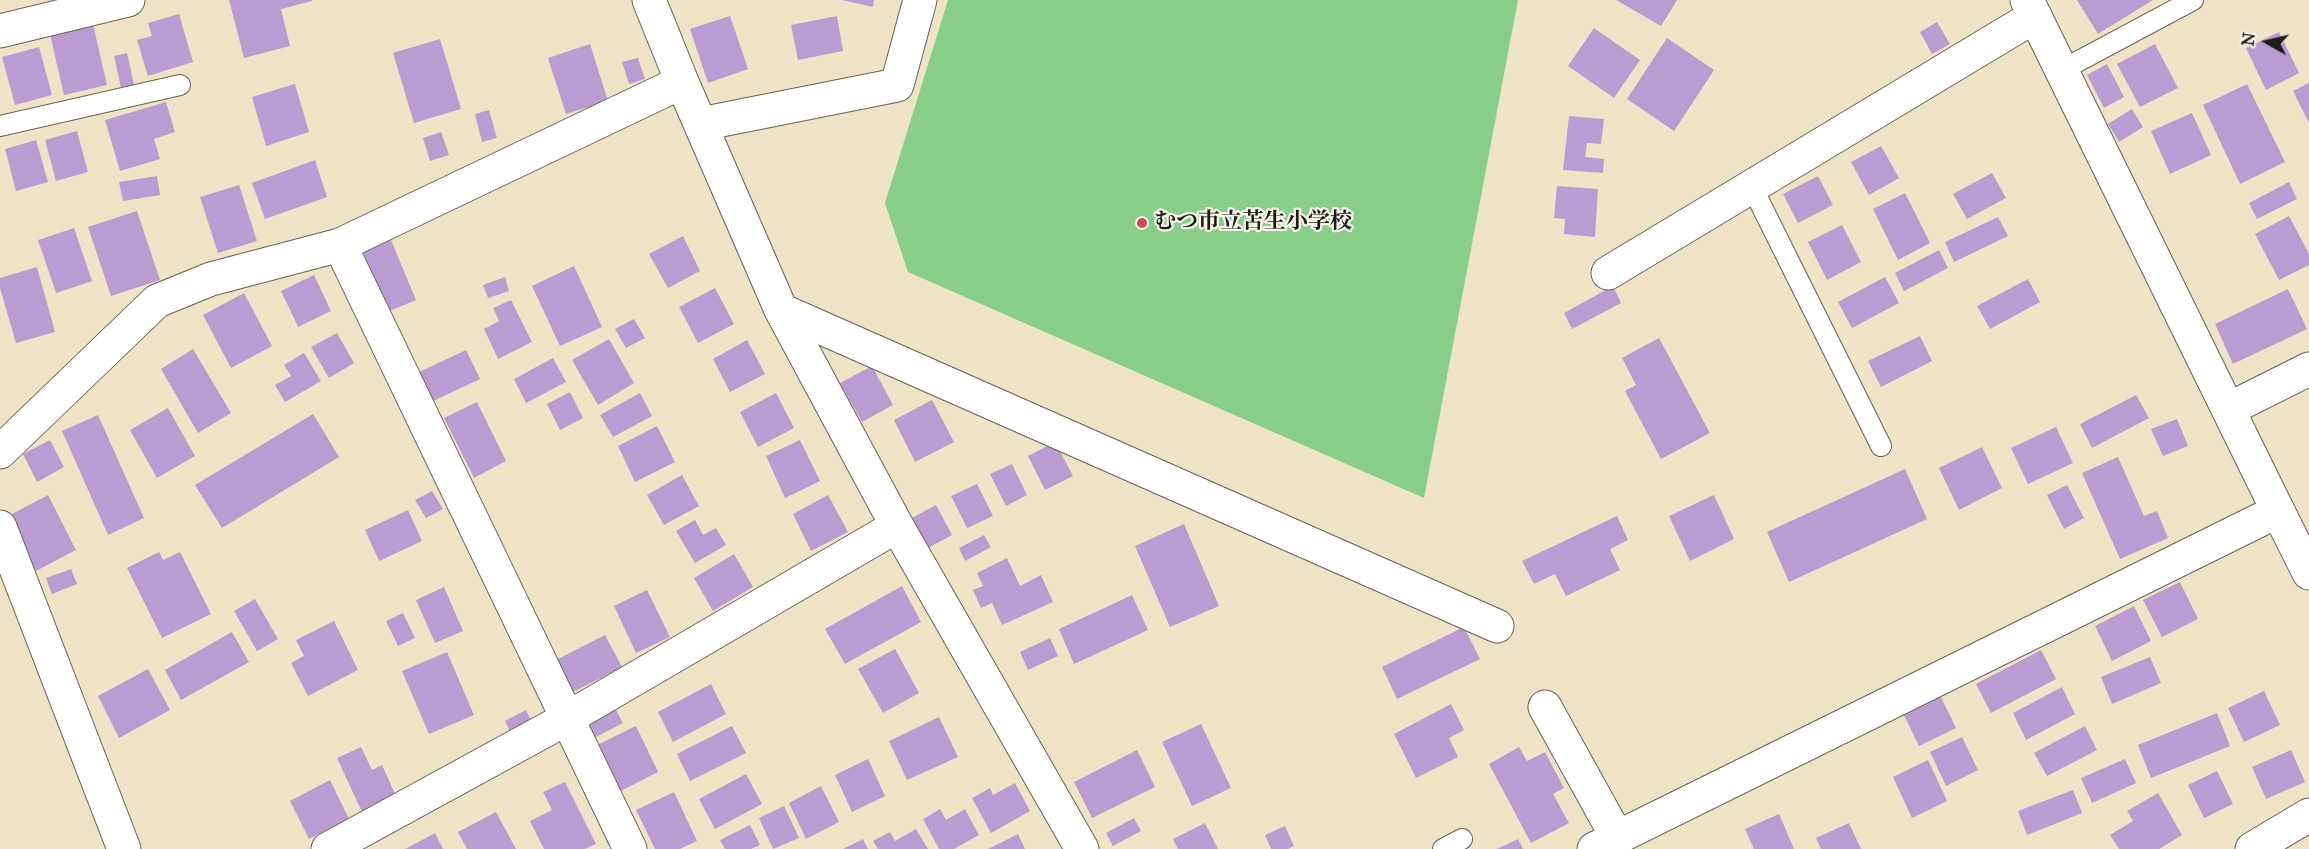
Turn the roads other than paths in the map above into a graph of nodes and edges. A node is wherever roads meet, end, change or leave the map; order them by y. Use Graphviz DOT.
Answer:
graph roads {
  1 [pos="128,0"];
  2 [pos="650,0"];
  3 [pos="920,0"];
  4 [pos="2193,0"];
  5 [pos="2031,8"];
  6 [pos="0,31"];
  7 [pos="2062,70"];
  8 [pos="682,82"];
  9 [pos="180,85"];
  10 [pos="701,124"];
  11 [pos="0,126"];
  12 [pos="1752,187"];
  13 [pos="340,245"];
  14 [pos="1608,273"];
  15 [pos="782,310"];
  16 [pos="2309,369"];
  17 [pos="2229,409"];
  18 [pos="1881,446"];
  19 [pos="0,452"];
  20 [pos="2292,523"];
  21 [pos="897,526"];
  22 [pos="0,527"];
  23 [pos="2309,573"];
  24 [pos="1497,626"];
  25 [pos="1545,707"];
  26 [pos="566,719"];
  27 [pos="2309,816"];
  28 [pos="1462,839"];
  29 [pos="1606,843"];
  30 [pos="124,849"];
  31 [pos="328,849"];
  32 [pos="630,849"];
  33 [pos="1082,849"];
  34 [pos="1443,849"];
  35 [pos="2252,849"];
  1 -- 6 [label="street"];
  2 -- 8 [label="street"];
  3 -- 10 [label="street"];
  4 -- 7 [label="lane"];
  5 -- 7 [label="street"];
  5 -- 12 [label="street"];
  7 -- 17 [label="street"];
  8 -- 10 [label="street"];
  8 -- 13 [label="street"];
  9 -- 11 [label="lane"];
  10 -- 15 [label="street"];
  12 -- 14 [label="street"];
  12 -- 18 [label="lane"];
  13 -- 19 [label="street"];
  13 -- 26 [label="street"];
  15 -- 21 [label="street"];
  15 -- 24 [label="street"];
  16 -- 17 [label="street"];
  17 -- 20 [label="street"];
  20 -- 23 [label="street"];
  20 -- 29 [label="street"];
  21 -- 26 [label="street"];
  21 -- 33 [label="street"];
  22 -- 30 [label="street"];
  25 -- 29 [label="street"];
  26 -- 31 [label="street"];
  26 -- 32 [label="street"];
  27 -- 35 [label="street"];
  28 -- 34 [label="lane"];
}
